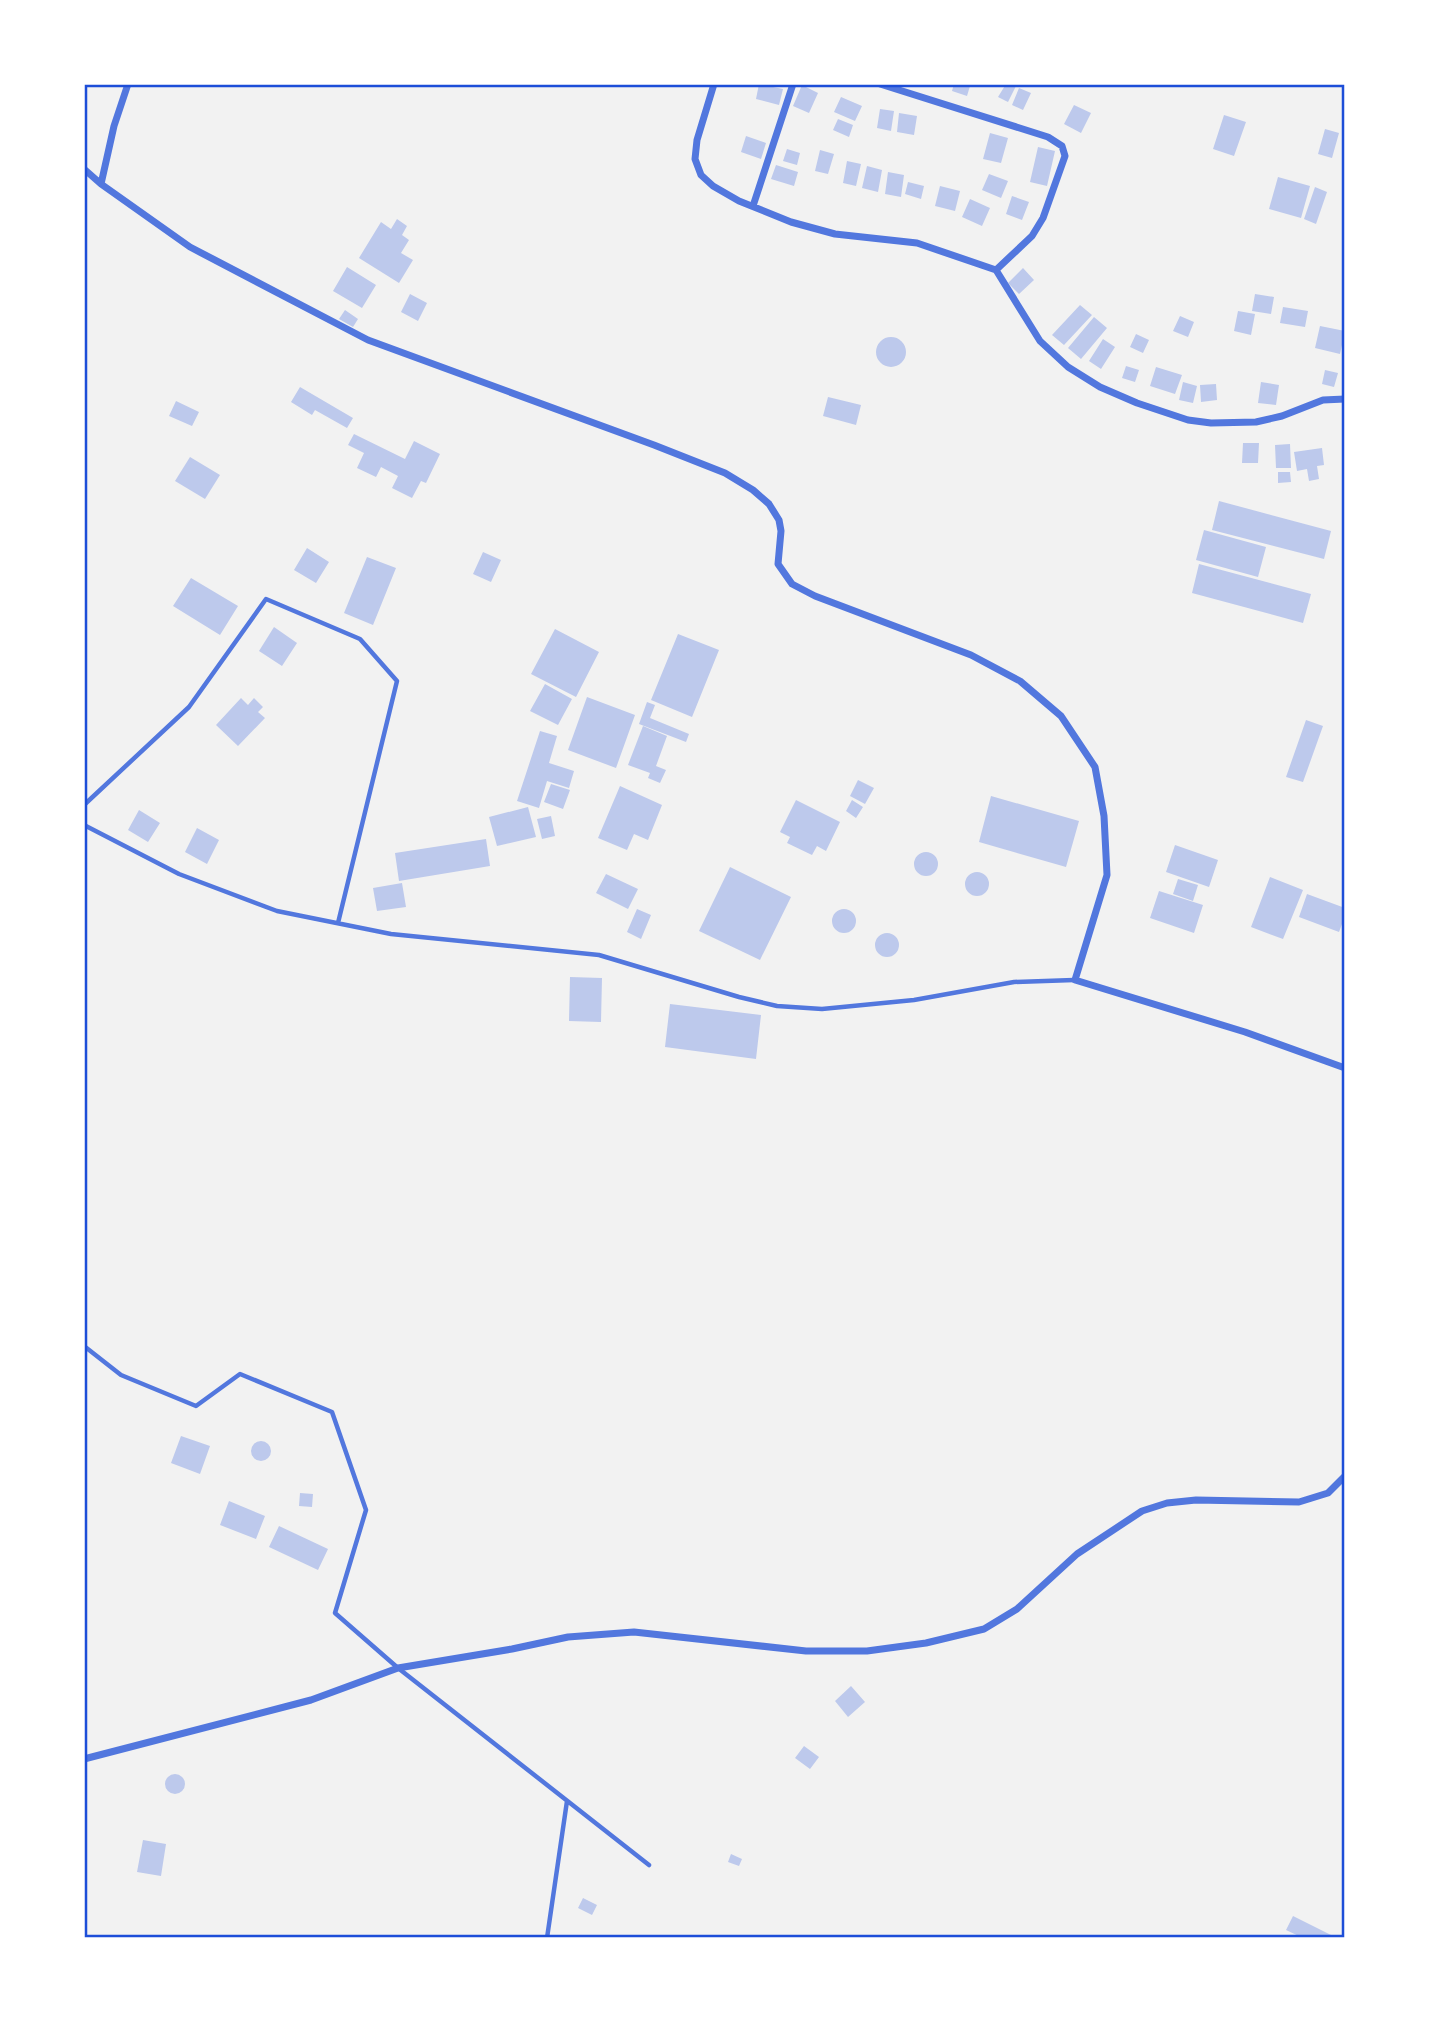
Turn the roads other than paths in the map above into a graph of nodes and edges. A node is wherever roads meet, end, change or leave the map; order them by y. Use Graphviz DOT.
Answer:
graph roads {
  1 [pos="128,84"];
  2 [pos="714,84"];
  3 [pos="793,84"];
  4 [pos="880,84"];
  5 [pos="84,169"];
  6 [pos="101,184"];
  7 [pos="752,206"];
  8 [pos="996,270"];
  9 [pos="1345,399"];
  10 [pos="84,805"];
  11 [pos="84,825"];
  12 [pos="338,923"];
  13 [pos="1075,980"];
  14 [pos="1345,1068"];
  15 [pos="84,1346"];
  16 [pos="1345,1476"];
  17 [pos="398,1668"];
  18 [pos="84,1759"];
  19 [pos="567,1800"];
  20 [pos="649,1865"];
  21 [pos="547,1938"];
  1 -- 6 [label="street"];
  2 -- 7 [label="street"];
  3 -- 7 [label="street"];
  4 -- 8 [label="street"];
  5 -- 6 [label="street"];
  6 -- 13 [label="street"];
  7 -- 8 [label="street"];
  8 -- 9 [label="street"];
  10 -- 12 [label="lane"];
  11 -- 12 [label="lane"];
  12 -- 13 [label="lane"];
  13 -- 14 [label="street"];
  15 -- 17 [label="lane"];
  16 -- 17 [label="street"];
  17 -- 18 [label="street"];
  17 -- 19 [label="lane"];
  19 -- 20 [label="lane"];
  19 -- 21 [label="lane"];
}
